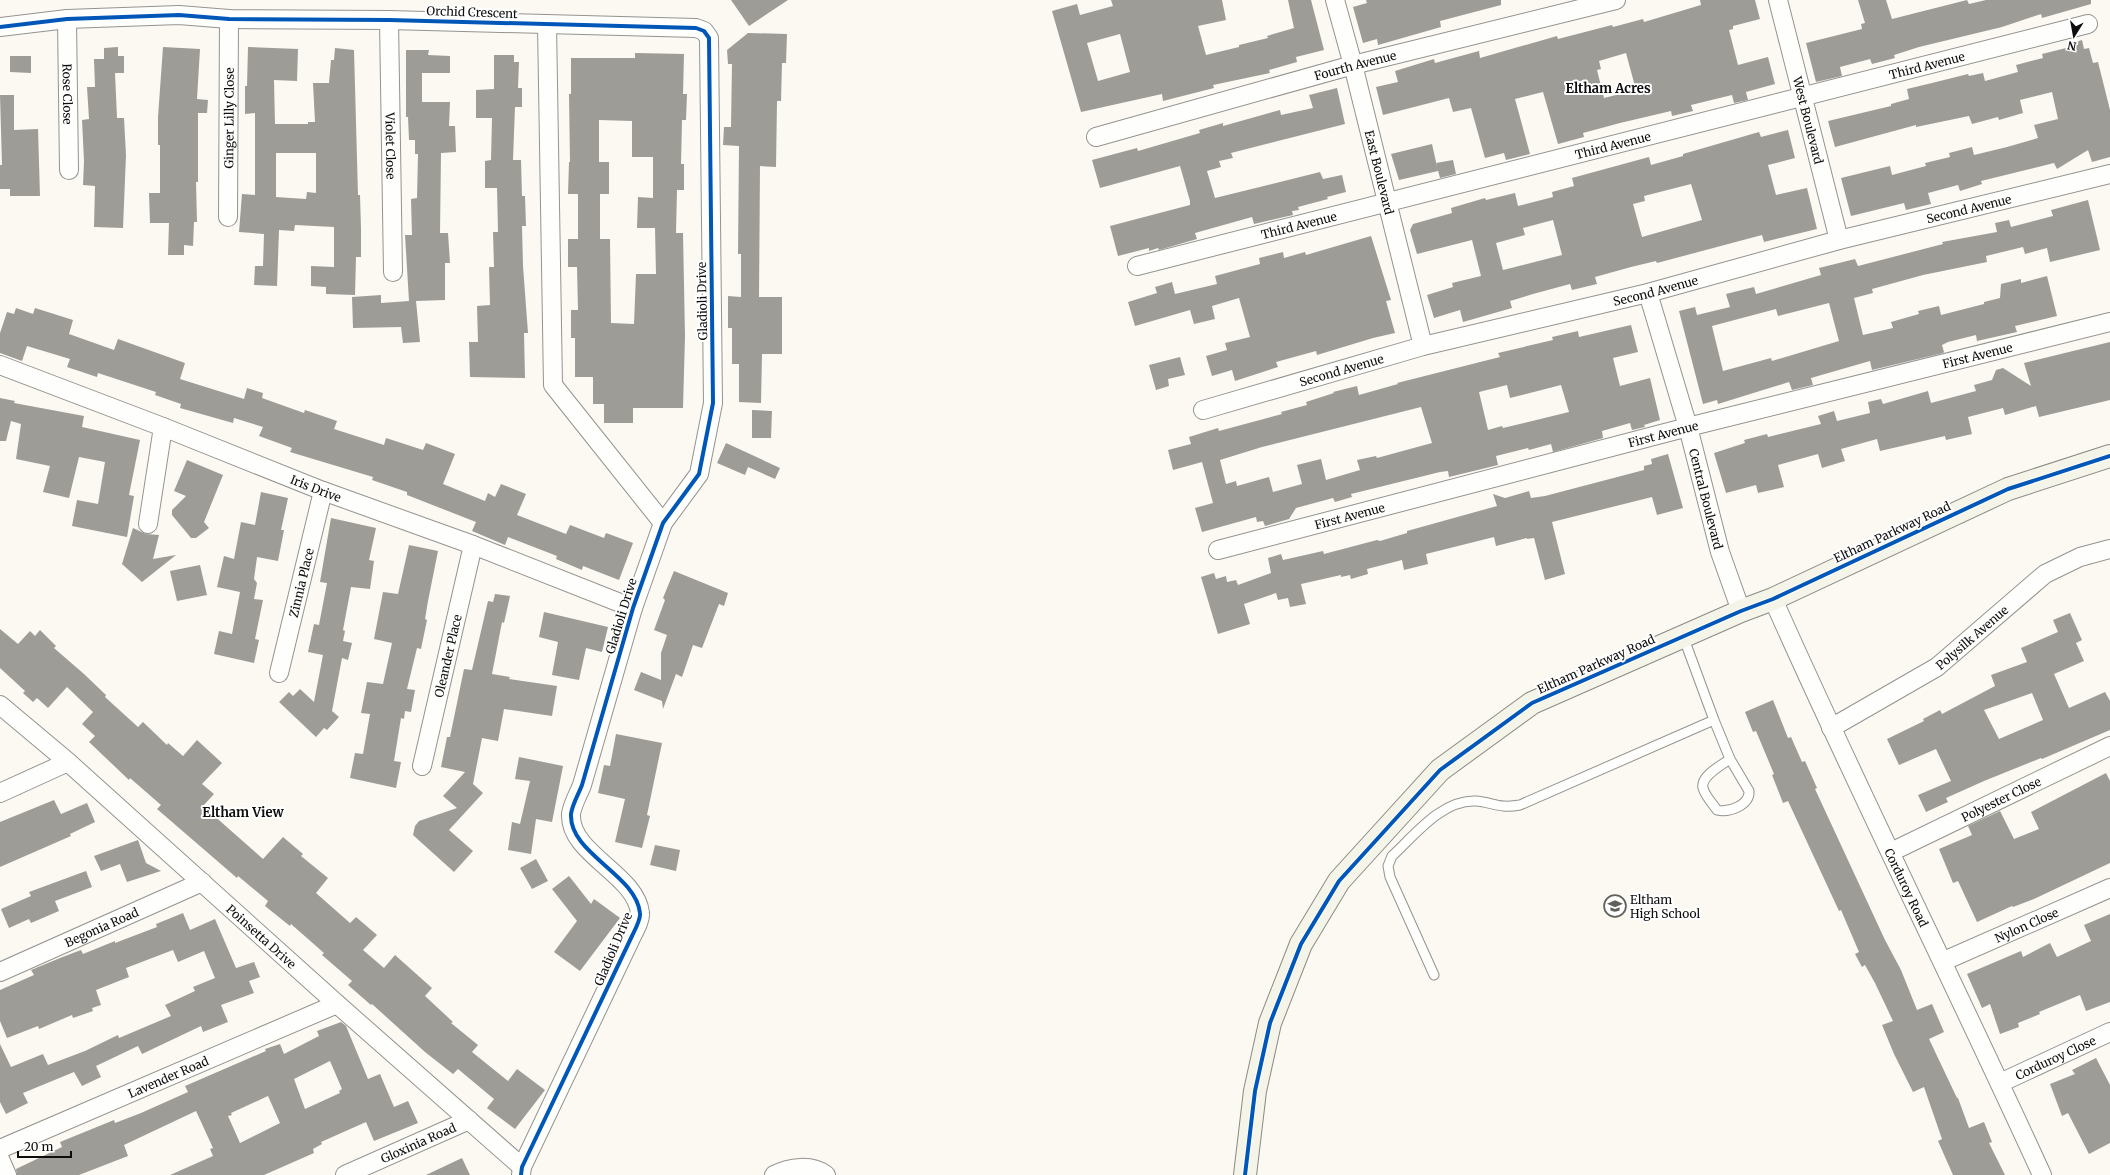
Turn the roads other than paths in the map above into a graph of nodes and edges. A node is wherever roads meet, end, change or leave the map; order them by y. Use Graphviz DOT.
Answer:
graph roads {
  1 [pos="1335,0"];
  2 [pos="1616,0"];
  3 [pos="1778,0"];
  4 [pos="179,8"];
  5 [pos="229,18"];
  6 [pos="67,19"];
  7 [pos="389,20"];
  8 [pos="547,24"];
  9 [pos="2088,24"];
  10 [pos="0,27"];
  11 [pos="704,31"];
  12 [pos="1353,65"];
  13 [pos="1804,97"];
  14 [pos="1096,137"];
  15 [pos="69,170"];
  16 [pos="2110,174"];
  17 [pos="1386,202"];
  18 [pos="228,218"];
  19 [pos="1839,240"];
  20 [pos="1136,266"];
  21 [pos="393,272"];
  22 [pos="1648,293"];
  23 [pos="2110,322"];
  24 [pos="1423,346"];
  25 [pos="0,365"];
  26 [pos="1202,410"];
  27 [pos="164,427"];
  28 [pos="1688,427"];
  29 [pos="2110,456"];
  30 [pos="323,492"];
  31 [pos="663,523"];
  32 [pos="148,524"];
  33 [pos="473,546"];
  34 [pos="2110,549"];
  35 [pos="1218,550"];
  36 [pos="1773,599"];
  37 [pos="633,608"];
  38 [pos="1741,611"];
  39 [pos="1683,636"];
  40 [pos="278,673"];
  41 [pos="0,705"];
  42 [pos="1714,720"];
  43 [pos="1831,728"];
  44 [pos="2110,746"];
  45 [pos="1730,759"];
  46 [pos="68,762"];
  47 [pos="422,766"];
  48 [pos="0,793"];
  49 [pos="1891,852"];
  50 [pos="202,882"];
  51 [pos="2110,888"];
  52 [pos="1944,961"];
  53 [pos="0,972"];
  54 [pos="1434,975"];
  55 [pos="337,1004"];
  56 [pos="2110,1032"];
  57 [pos="2000,1083"];
  58 [pos="469,1120"];
  59 [pos="0,1149"];
  60 [pos="0,1159"];
  61 [pos="522,1171"];
  62 [pos="7,1175"];
  63 [pos="345,1175"];
  64 [pos="774,1175"];
  65 [pos="826,1175"];
  66 [pos="1245,1175"];
  67 [pos="2042,1175"];
  1 -- 12 [label="street, East Boulevard"];
  2 -- 12 [label="street, Fourth Avenue"];
  3 -- 13 [label="street, West Boulevard"];
  4 -- 5 [label="street, Orchid Crescent"];
  4 -- 6 [label="street, Orchid Crescent"];
  5 -- 7 [label="street, Orchid Crescent"];
  5 -- 18 [label="street, Ginger Lilly Close"];
  6 -- 10 [label="street, Orchid Crescent"];
  6 -- 15 [label="street, Rose Close"];
  7 -- 8 [label="street, Orchid Crescent"];
  7 -- 21 [label="street, Violet Close"];
  8 -- 11 [label="street, Orchid Crescent"];
  8 -- 31 [label="street"];
  9 -- 13 [label="street, Third Avenue"];
  11 -- 31 [label="street, Gladioli Drive"];
  12 -- 14 [label="street, Fourth Avenue"];
  12 -- 17 [label="street, East Boulevard"];
  13 -- 17 [label="street, Third Avenue"];
  13 -- 19 [label="street, West Boulevard"];
  16 -- 19 [label="street, Second Avenue"];
  17 -- 20 [label="street, Third Avenue"];
  17 -- 24 [label="street, East Boulevard"];
  19 -- 22 [label="street, Second Avenue"];
  22 -- 24 [label="street, Second Avenue"];
  22 -- 28 [label="street, Central Boulevard"];
  23 -- 28 [label="street, First Avenue"];
  24 -- 26 [label="street, Second Avenue"];
  25 -- 27 [label="street, Iris Drive"];
  27 -- 30 [label="street, Iris Drive"];
  27 -- 32 [label="street"];
  28 -- 35 [label="street, First Avenue"];
  28 -- 38 [label="street, Central Boulevard"];
  29 -- 36 [label="street, Eltham Parkway Road"];
  30 -- 33 [label="street, Iris Drive"];
  30 -- 40 [label="street, Zinnia Place"];
  31 -- 37 [label="street, Gladioli Drive"];
  33 -- 37 [label="street, Iris Drive"];
  33 -- 47 [label="street, Oleander Place"];
  34 -- 43 [label="street, Polysilk Avenue"];
  36 -- 38 [label="street, Eltham Parkway Road"];
  36 -- 43 [label="street, Corduroy Road"];
  37 -- 61 [label="street, Gladioli Drive"];
  38 -- 39 [label="street, Eltham Parkway Road"];
  39 -- 42 [label="lane"];
  39 -- 66 [label="street, Eltham Parkway Road"];
  41 -- 46 [label="street, Poinsetta Drive"];
  42 -- 45 [label="lane"];
  42 -- 54 [label="lane"];
  43 -- 49 [label="street, Corduroy Road"];
  44 -- 49 [label="street, Polyester Close"];
  45 -- 45 [label="lane"];
  46 -- 48 [label="street"];
  46 -- 50 [label="street, Poinsetta Drive"];
  49 -- 52 [label="street, Corduroy Road"];
  50 -- 53 [label="street, Begonia Road"];
  50 -- 55 [label="street, Poinsetta Drive"];
  51 -- 52 [label="street, Nylon Close"];
  52 -- 57 [label="street, Corduroy Road"];
  55 -- 58 [label="street, Poinsetta Drive"];
  55 -- 59 [label="street, Lavender Road"];
  56 -- 57 [label="street, Corduroy Close"];
  57 -- 67 [label="street, Corduroy Road"];
  58 -- 61 [label="street, Poinsetta Drive"];
  58 -- 63 [label="street, Gloxinia Road"];
  60 -- 62 [label="street"];
  64 -- 65 [label="street"];
}
